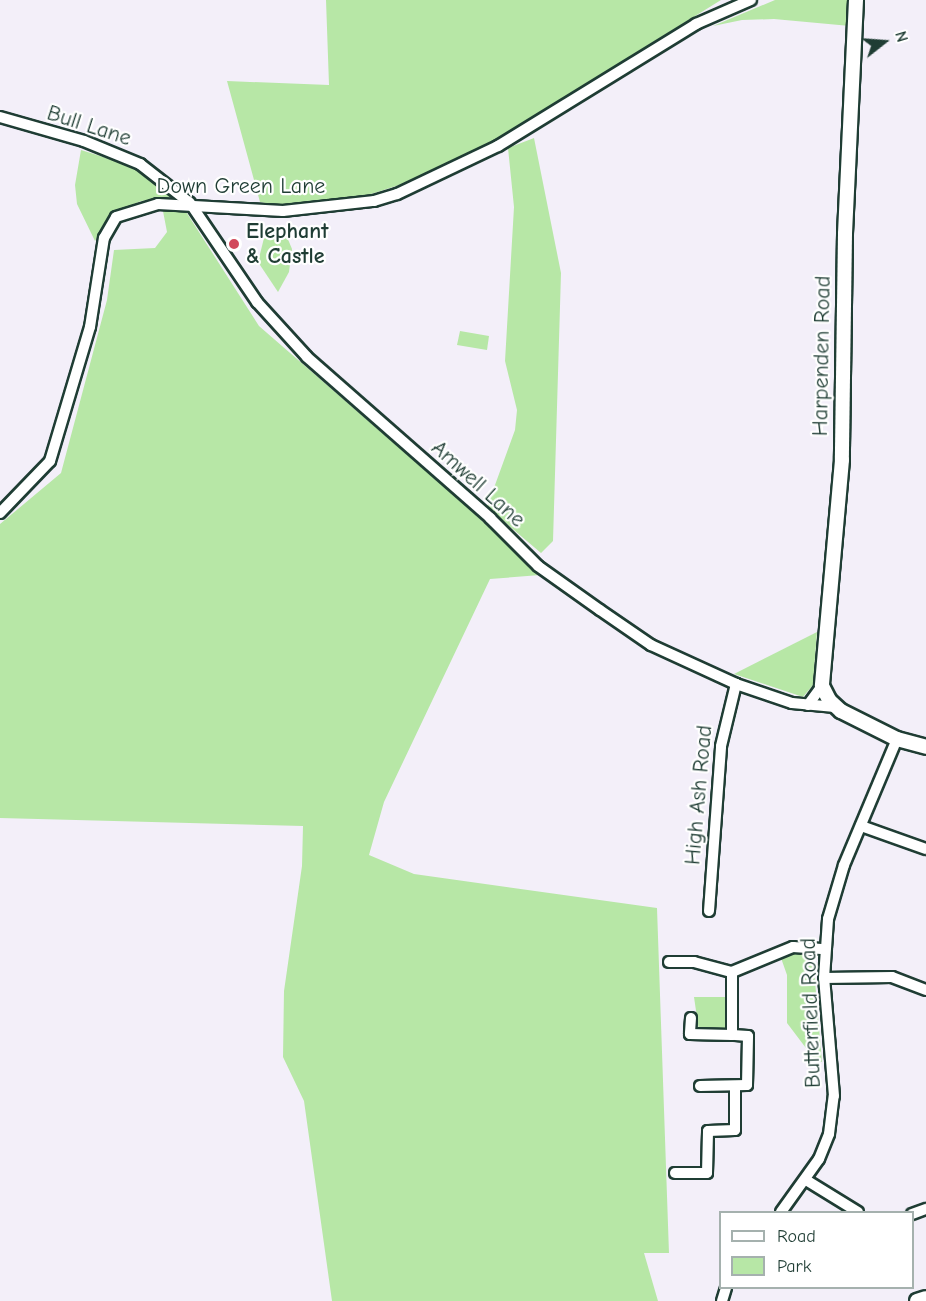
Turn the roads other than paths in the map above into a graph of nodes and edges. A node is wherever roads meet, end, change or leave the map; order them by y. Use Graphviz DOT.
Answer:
graph roads {
  1 [pos="751,0"];
  2 [pos="856,0"];
  3 [pos="0,117"];
  4 [pos="190,203"];
  5 [pos="0,513"];
  6 [pos="736,684"];
  7 [pos="822,686"];
  8 [pos="808,705"];
  9 [pos="835,707"];
  10 [pos="897,739"];
  11 [pos="926,747"];
  12 [pos="861,826"];
  13 [pos="926,849"];
  14 [pos="709,911"];
  15 [pos="825,949"];
  16 [pos="669,962"];
  17 [pos="732,972"];
  18 [pos="824,978"];
  19 [pos="926,990"];
  20 [pos="691,1018"];
  21 [pos="732,1035"];
  22 [pos="700,1086"];
  23 [pos="735,1086"];
  24 [pos="675,1173"];
  25 [pos="806,1180"];
  26 [pos="782,1211"];
  27 [pos="856,1211"];
  28 [pos="926,1298"];
  29 [pos="917,1301"];
  1 -- 4 [label="street, Down Green Lane"];
  2 -- 7 [label="street, Harpenden Road"];
  3 -- 4 [label="street, Bull Lane"];
  4 -- 5 [label="street, Down Green Lane"];
  4 -- 6 [label="street, Amwell Lane"];
  6 -- 8 [label="street, Amwell Lane"];
  6 -- 14 [label="street, High Ash Road"];
  7 -- 8 [label="street"];
  7 -- 9 [label="street"];
  8 -- 9 [label="street, Amwell Lane"];
  9 -- 10 [label="street"];
  10 -- 11 [label="street"];
  10 -- 12 [label="street, Butterfield Road"];
  12 -- 13 [label="street"];
  12 -- 15 [label="street, Butterfield Road"];
  15 -- 17 [label="street"];
  15 -- 18 [label="street, Butterfield Road"];
  16 -- 17 [label="street"];
  17 -- 21 [label="street"];
  18 -- 19 [label="street"];
  18 -- 25 [label="street, Butterfield Road"];
  20 -- 21 [label="street"];
  21 -- 23 [label="street"];
  22 -- 23 [label="street"];
  23 -- 24 [label="street"];
  25 -- 26 [label="street, Butterfield Road"];
  25 -- 27 [label="street"];
  28 -- 29 [label="street"];
}
